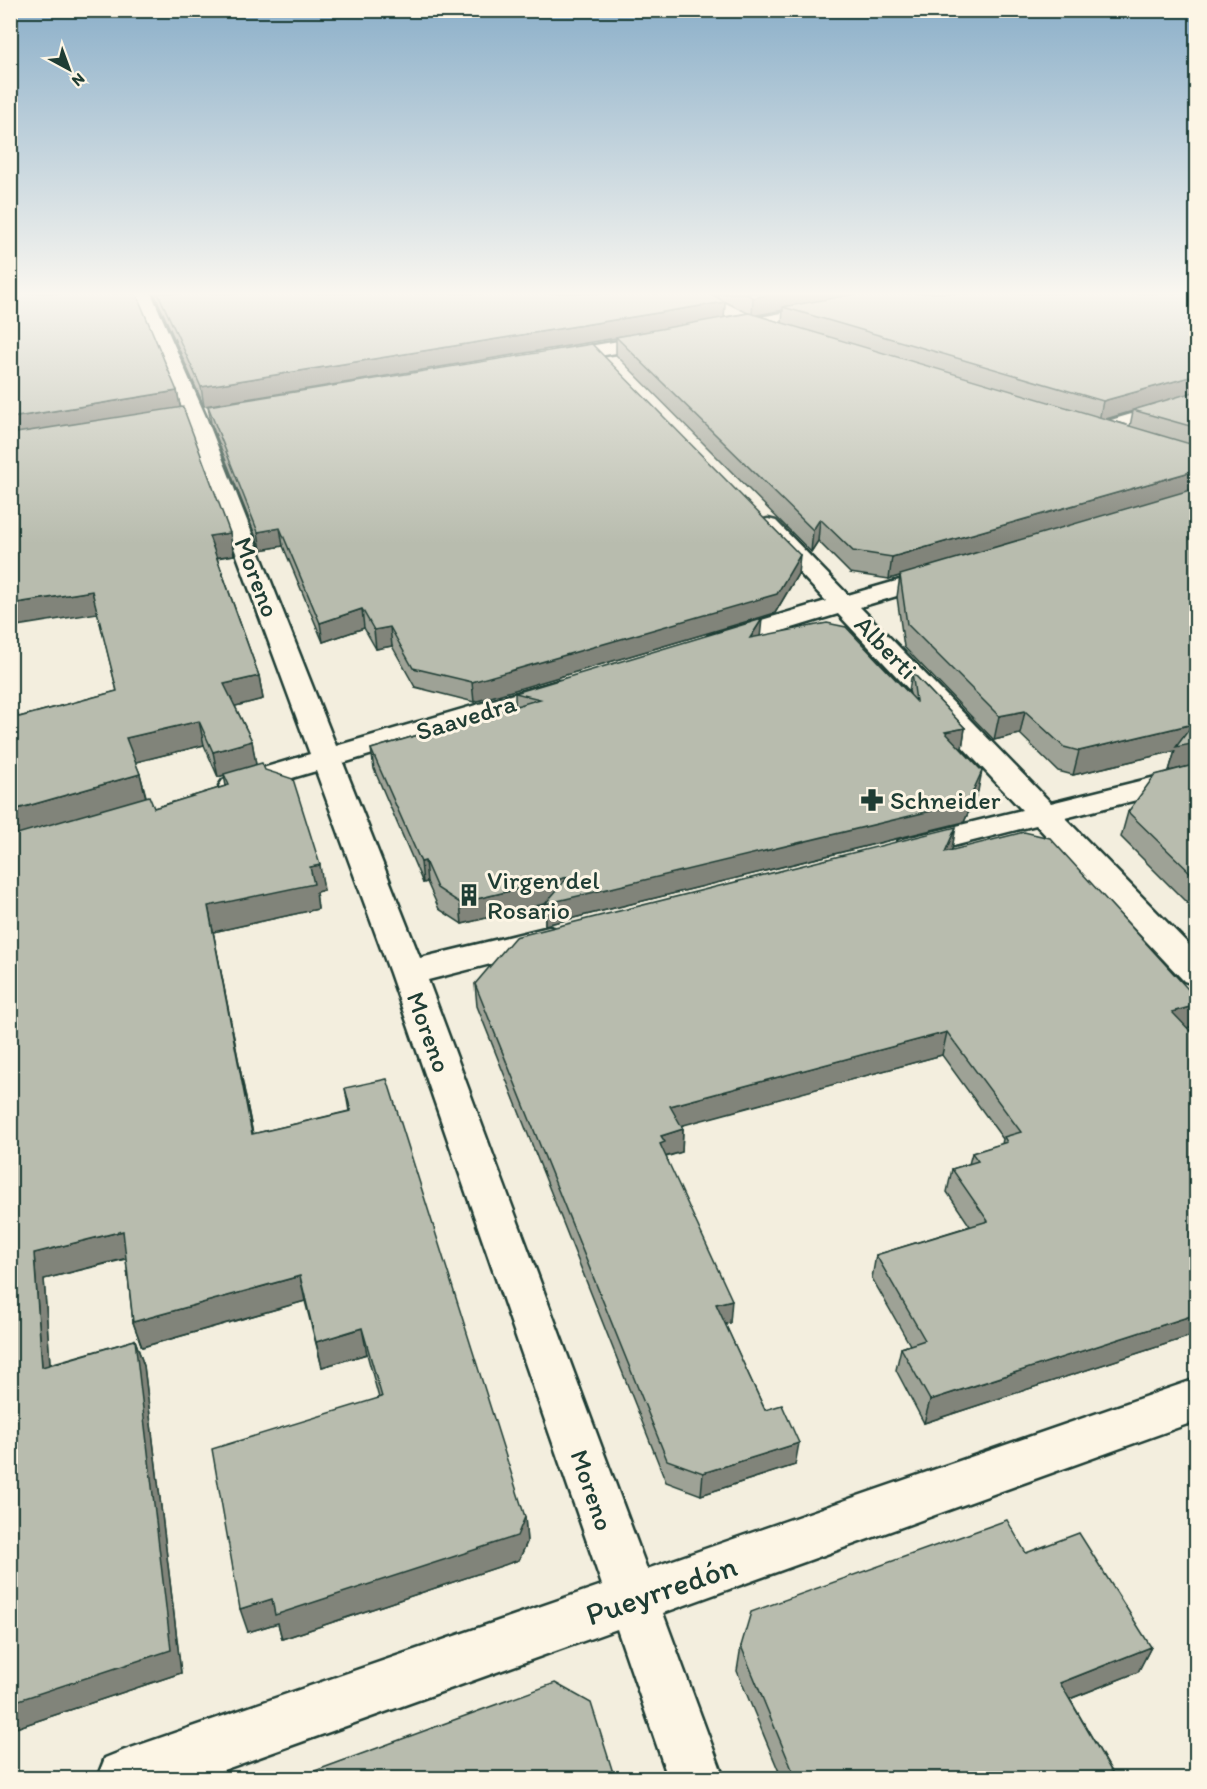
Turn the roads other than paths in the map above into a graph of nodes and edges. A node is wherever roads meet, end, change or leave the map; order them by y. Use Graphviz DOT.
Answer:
graph roads {
  1 [pos="179,376"];
  2 [pos="1197,401"];
  3 [pos="1080,422"];
  4 [pos="1101,429"];
  5 [pos="1133,439"];
  6 [pos="754,511"];
  7 [pos="970,567"];
  8 [pos="845,604"];
  9 [pos="698,648"];
  10 [pos="586,681"];
  11 [pos="327,758"];
  12 [pos="1197,776"];
  13 [pos="214,792"];
  14 [pos="1045,813"];
  15 [pos="883,854"];
  16 [pos="582,930"];
  17 [pos="408,973"];
  18 [pos="1197,973"];
  19 [pos="1197,1400"];
  20 [pos="631,1600"];
  21 [pos="125,1779"];
  22 [pos="696,1779"];
  1 -- 11 [label="street, Moreno"];
  2 -- 4 [label="street"];
  3 -- 4 [label="street"];
  4 -- 5 [label="street"];
  6 -- 8 [label="street, Alberti"];
  7 -- 8 [label="street"];
  8 -- 9 [label="street"];
  8 -- 14 [label="street, Alberti"];
  10 -- 11 [label="street, Saavedra"];
  11 -- 13 [label="street, Saavedra"];
  11 -- 17 [label="street, Moreno"];
  12 -- 14 [label="street"];
  14 -- 15 [label="street"];
  14 -- 18 [label="street, Alberti"];
  16 -- 17 [label="street"];
  17 -- 20 [label="street, Moreno"];
  19 -- 20 [label="street, Pueyrredón"];
  20 -- 21 [label="street, Pueyrredón"];
  20 -- 22 [label="street, Moreno"];
}
